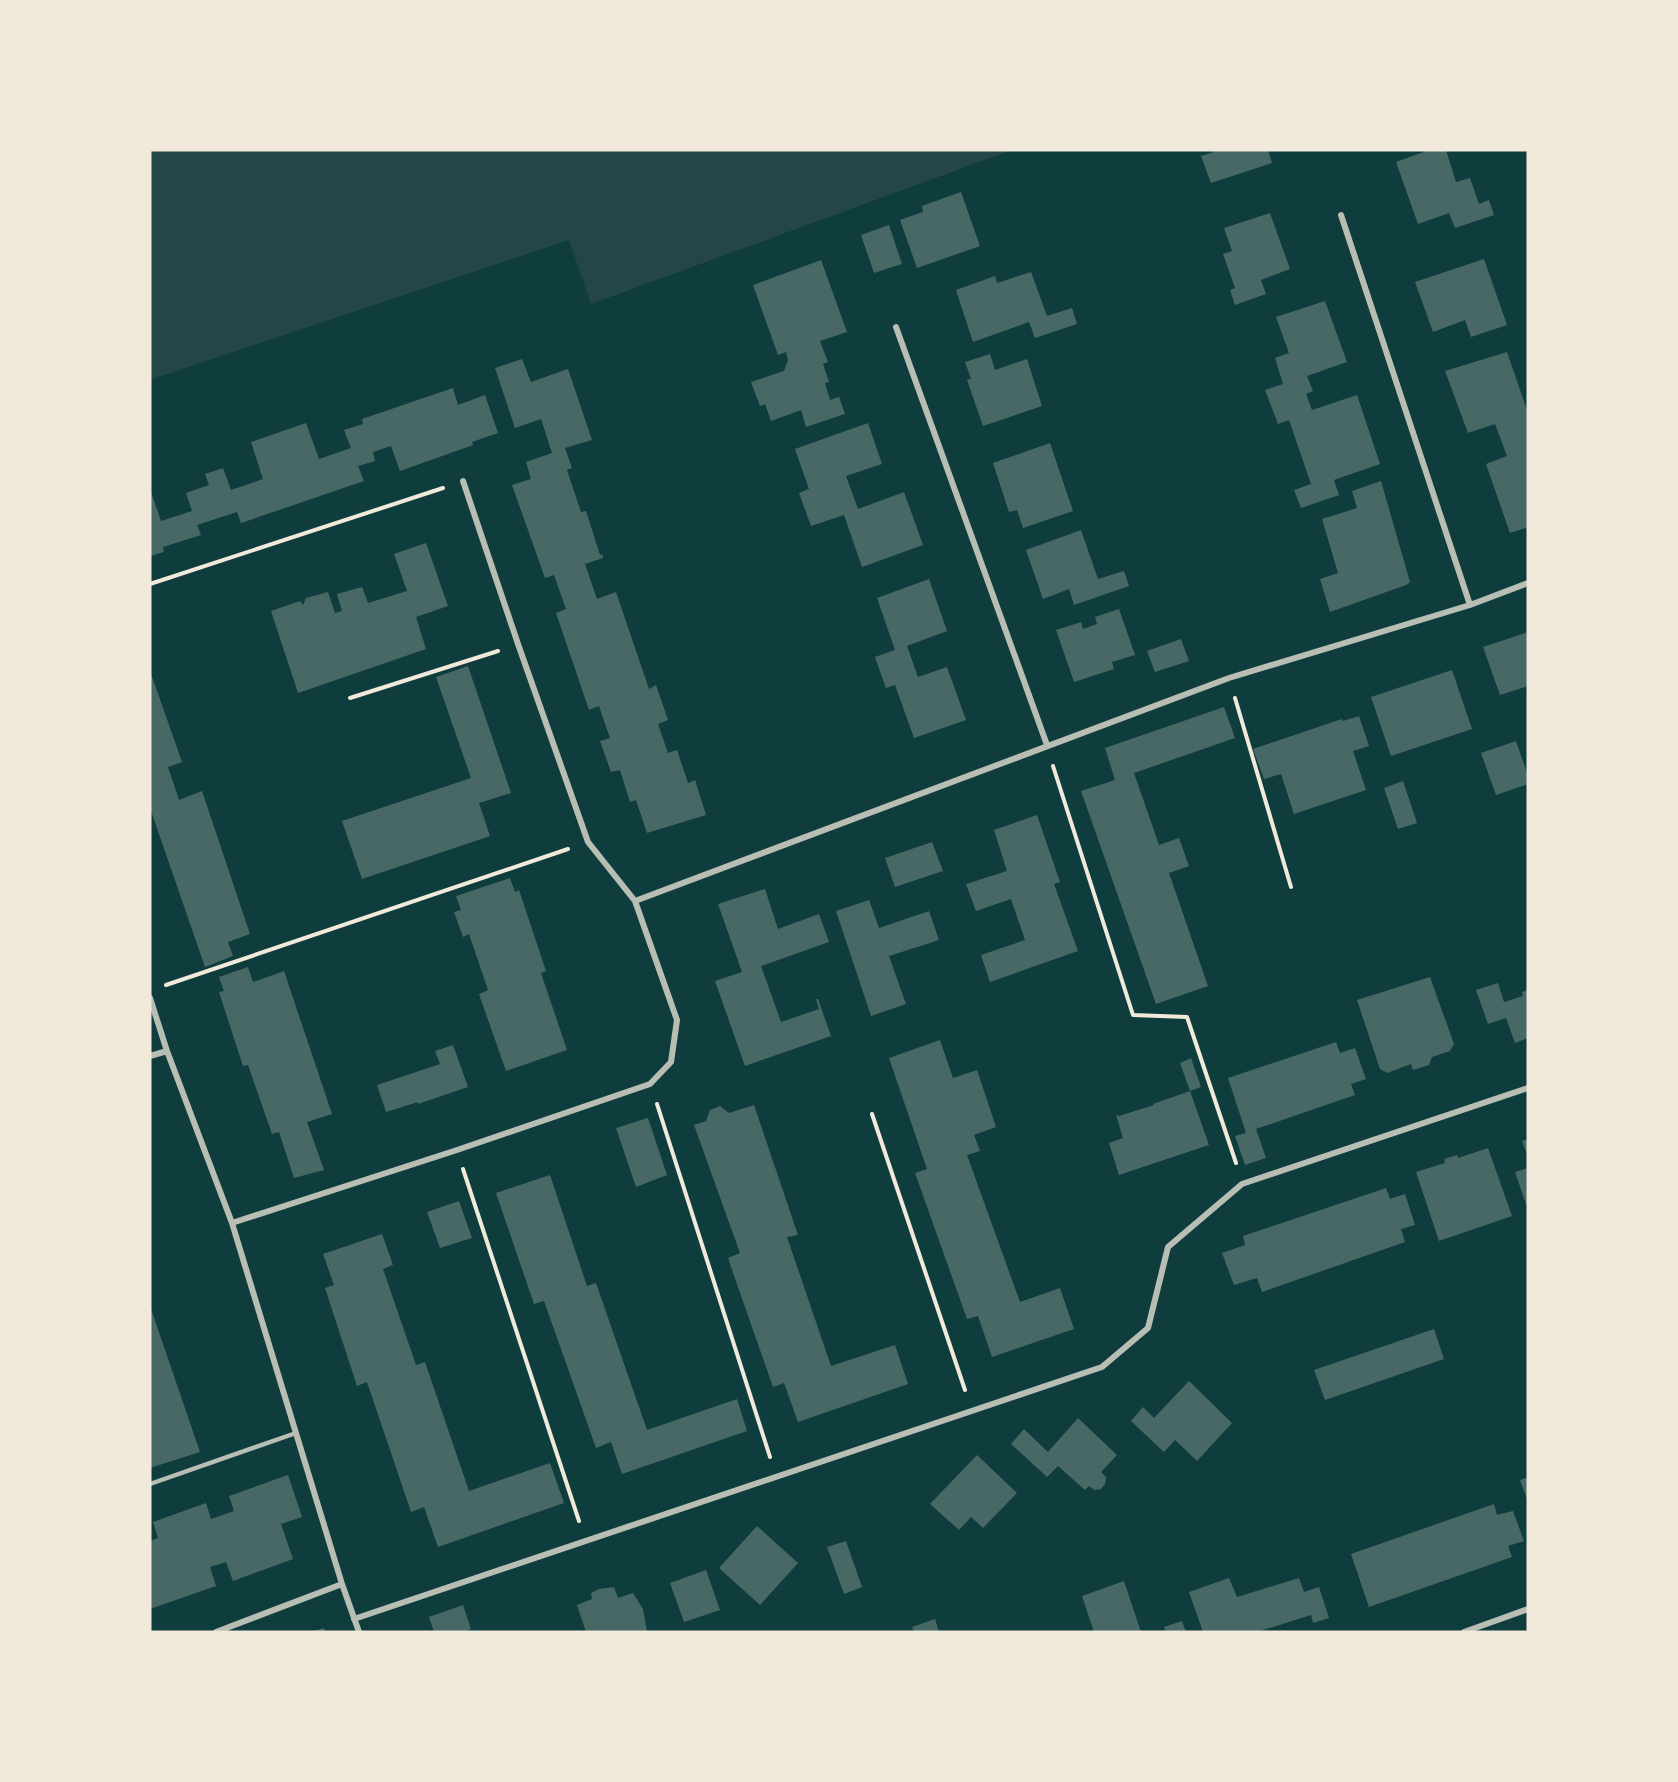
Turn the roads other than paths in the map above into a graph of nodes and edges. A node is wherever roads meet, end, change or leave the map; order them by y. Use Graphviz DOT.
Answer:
graph roads {
  1 [pos="1341,215"];
  2 [pos="896,327"];
  3 [pos="463,481"];
  4 [pos="1528,584"];
  5 [pos="1470,605"];
  6 [pos="1047,745"];
  7 [pos="635,901"];
  8 [pos="150,998"];
  9 [pos="167,1051"];
  10 [pos="150,1056"];
  11 [pos="1528,1088"];
  12 [pos="232,1223"];
  13 [pos="296,1433"];
  14 [pos="150,1484"];
  15 [pos="342,1584"];
  16 [pos="1528,1609"];
  17 [pos="354,1618"];
  18 [pos="216,1632"];
  19 [pos="359,1632"];
  20 [pos="1464,1632"];
  1 -- 5 [label="street"];
  2 -- 6 [label="street"];
  3 -- 7 [label="street"];
  4 -- 5 [label="street"];
  5 -- 6 [label="street"];
  6 -- 7 [label="street"];
  7 -- 12 [label="street"];
  8 -- 9 [label="street"];
  9 -- 10 [label="street"];
  9 -- 12 [label="street"];
  11 -- 17 [label="street"];
  12 -- 13 [label="street"];
  13 -- 14 [label="lane"];
  13 -- 15 [label="street"];
  15 -- 17 [label="street"];
  15 -- 18 [label="street"];
  16 -- 20 [label="street"];
  17 -- 19 [label="street"];
}
